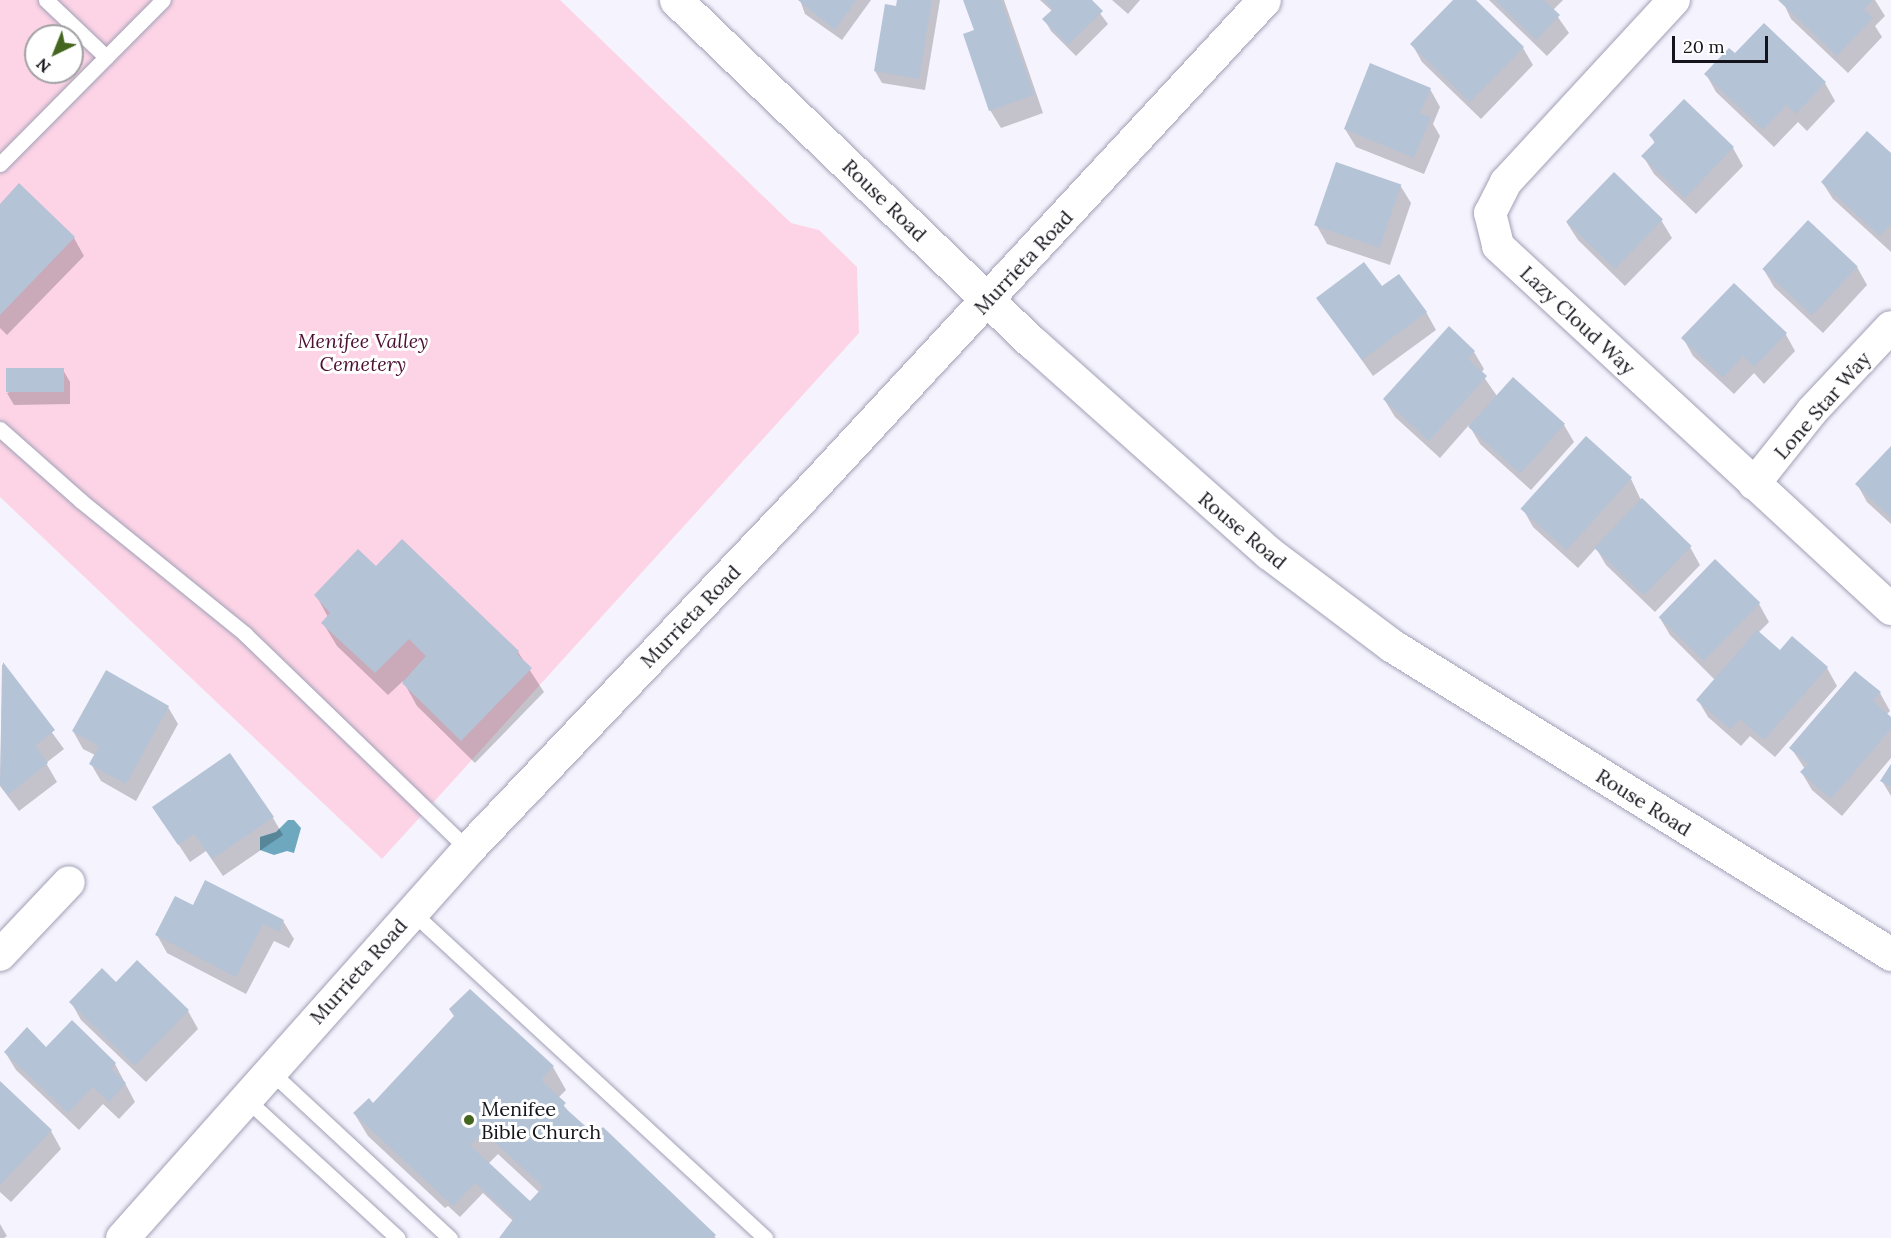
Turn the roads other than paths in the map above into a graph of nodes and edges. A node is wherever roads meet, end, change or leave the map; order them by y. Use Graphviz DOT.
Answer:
graph roads {
  1 [pos="46,0"];
  2 [pos="163,0"];
  3 [pos="676,0"];
  4 [pos="1264,0"];
  5 [pos="1674,0"];
  6 [pos="105,57"];
  7 [pos="0,164"];
  8 [pos="988,300"];
  9 [pos="1891,327"];
  10 [pos="0,429"];
  11 [pos="1754,484"];
  12 [pos="1891,609"];
  13 [pos="468,849"];
  14 [pos="69,882"];
  15 [pos="411,911"];
  16 [pos="1891,954"];
  17 [pos="0,955"];
  18 [pos="269,1070"];
  19 [pos="245,1098"];
  20 [pos="122,1238"];
  21 [pos="398,1238"];
  22 [pos="450,1238"];
  23 [pos="765,1238"];
  1 -- 6 [label="lane"];
  2 -- 6 [label="lane"];
  3 -- 8 [label="main road, Rouse Road"];
  4 -- 8 [label="main road, Murrieta Road"];
  5 -- 11 [label="street, Lazy Cloud Way"];
  6 -- 7 [label="lane"];
  8 -- 13 [label="main road, Murrieta Road"];
  8 -- 16 [label="main road, Rouse Road"];
  9 -- 11 [label="street, Lone Star Way"];
  10 -- 13 [label="lane"];
  11 -- 12 [label="street, Lazy Cloud Way"];
  13 -- 15 [label="main road, Murrieta Road"];
  14 -- 17 [label="street"];
  15 -- 18 [label="main road, Murrieta Road"];
  15 -- 23 [label="lane"];
  18 -- 19 [label="main road, Murrieta Road"];
  18 -- 22 [label="lane"];
  19 -- 20 [label="main road, Murrieta Road"];
  19 -- 21 [label="lane"];
}
